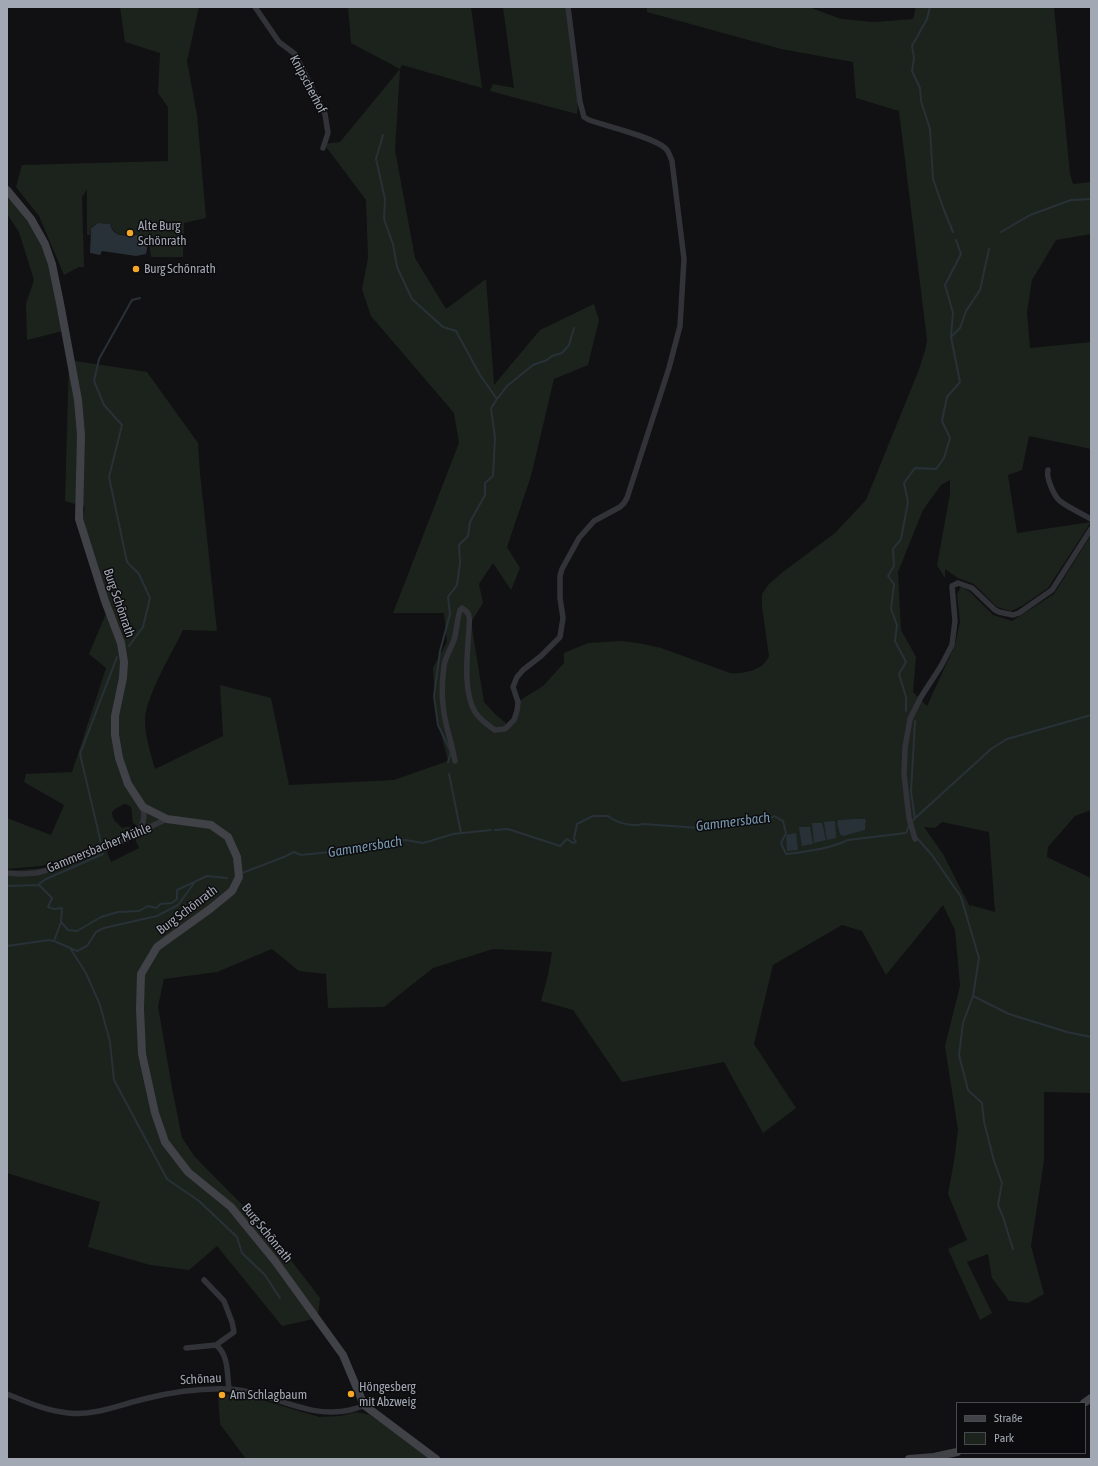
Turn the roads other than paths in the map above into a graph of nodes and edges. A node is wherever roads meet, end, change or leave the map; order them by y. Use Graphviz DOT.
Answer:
graph roads {
  1 [pos="255,7"];
  2 [pos="568,7"];
  3 [pos="323,148"];
  4 [pos="7,190"];
  5 [pos="1048,470"];
  6 [pos="1091,519"];
  7 [pos="1091,529"];
  8 [pos="455,761"];
  9 [pos="143,807"];
  10 [pos="167,819"];
  11 [pos="137,834"];
  12 [pos="915,839"];
  13 [pos="7,873"];
  14 [pos="204,1280"];
  15 [pos="216,1345"];
  16 [pos="186,1348"];
  17 [pos="229,1389"];
  18 [pos="7,1394"];
  19 [pos="364,1405"];
  20 [pos="956,1452"];
  21 [pos="436,1459"];
  22 [pos="909,1459"];
  1 -- 3 [label="street, Knipscherhof"];
  2 -- 8 [label="street"];
  4 -- 9 [label="street, Burg Schönrath"];
  5 -- 6 [label="street"];
  7 -- 12 [label="street"];
  9 -- 10 [label="street, Burg Schönrath"];
  9 -- 11 [label="street"];
  10 -- 11 [label="street, Gammersbacher Mühle"];
  10 -- 19 [label="street, Burg Schönrath"];
  11 -- 13 [label="street, Gammersbacher Mühle"];
  14 -- 15 [label="street"];
  15 -- 16 [label="street"];
  15 -- 17 [label="street"];
  17 -- 18 [label="street, Schönau"];
  17 -- 19 [label="street, Schönau"];
  19 -- 21 [label="street"];
  20 -- 22 [label="street"];
}
